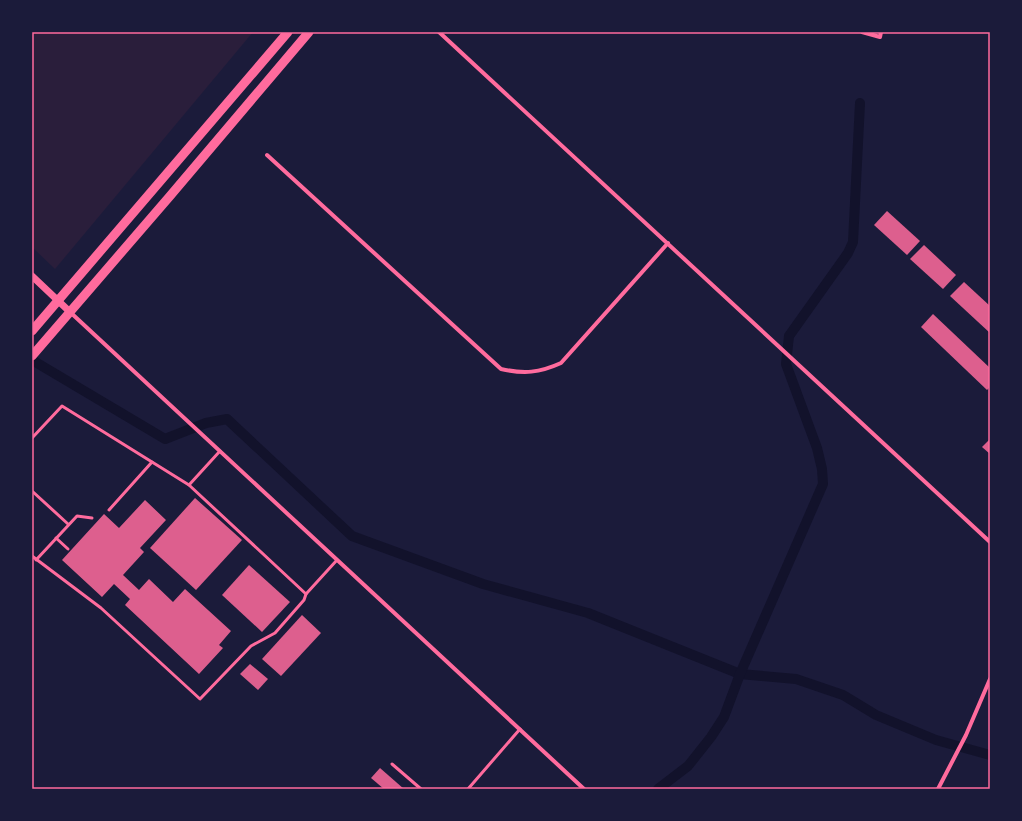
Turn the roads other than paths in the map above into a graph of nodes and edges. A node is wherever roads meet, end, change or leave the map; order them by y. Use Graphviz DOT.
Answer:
graph roads {
  1 [pos="288,32"];
  2 [pos="309,32"];
  3 [pos="438,32"];
  4 [pos="862,32"];
  5 [pos="881,32"];
  6 [pos="267,155"];
  7 [pos="668,243"];
  8 [pos="32,276"];
  9 [pos="58,300"];
  10 [pos="70,312"];
  11 [pos="32,331"];
  12 [pos="32,356"];
  13 [pos="32,438"];
  14 [pos="220,451"];
  15 [pos="152,462"];
  16 [pos="188,485"];
  17 [pos="32,491"];
  18 [pos="109,510"];
  19 [pos="92,518"];
  20 [pos="68,524"];
  21 [pos="56,538"];
  22 [pos="990,542"];
  23 [pos="68,549"];
  24 [pos="32,556"];
  25 [pos="36,560"];
  26 [pos="337,560"];
  27 [pos="306,594"];
  28 [pos="990,679"];
  29 [pos="520,729"];
  30 [pos="392,764"];
  31 [pos="421,789"];
  32 [pos="468,789"];
  33 [pos="584,789"];
  34 [pos="938,789"];
  1 -- 9 [label="main road"];
  2 -- 10 [label="main road"];
  3 -- 7 [label="street"];
  4 -- 5 [label="street"];
  6 -- 7 [label="street"];
  7 -- 22 [label="street"];
  8 -- 9 [label="street"];
  9 -- 10 [label="street"];
  9 -- 11 [label="main road"];
  10 -- 12 [label="main road"];
  10 -- 14 [label="street"];
  13 -- 15 [label="lane"];
  14 -- 16 [label="lane"];
  14 -- 26 [label="street"];
  15 -- 16 [label="lane"];
  15 -- 18 [label="lane"];
  16 -- 27 [label="lane"];
  17 -- 20 [label="lane"];
  19 -- 20 [label="lane"];
  20 -- 21 [label="lane"];
  21 -- 23 [label="lane"];
  21 -- 25 [label="lane"];
  24 -- 25 [label="lane"];
  25 -- 27 [label="lane"];
  26 -- 27 [label="lane"];
  26 -- 29 [label="street"];
  28 -- 34 [label="street"];
  29 -- 32 [label="lane"];
  29 -- 33 [label="street"];
  30 -- 31 [label="lane"];
}
